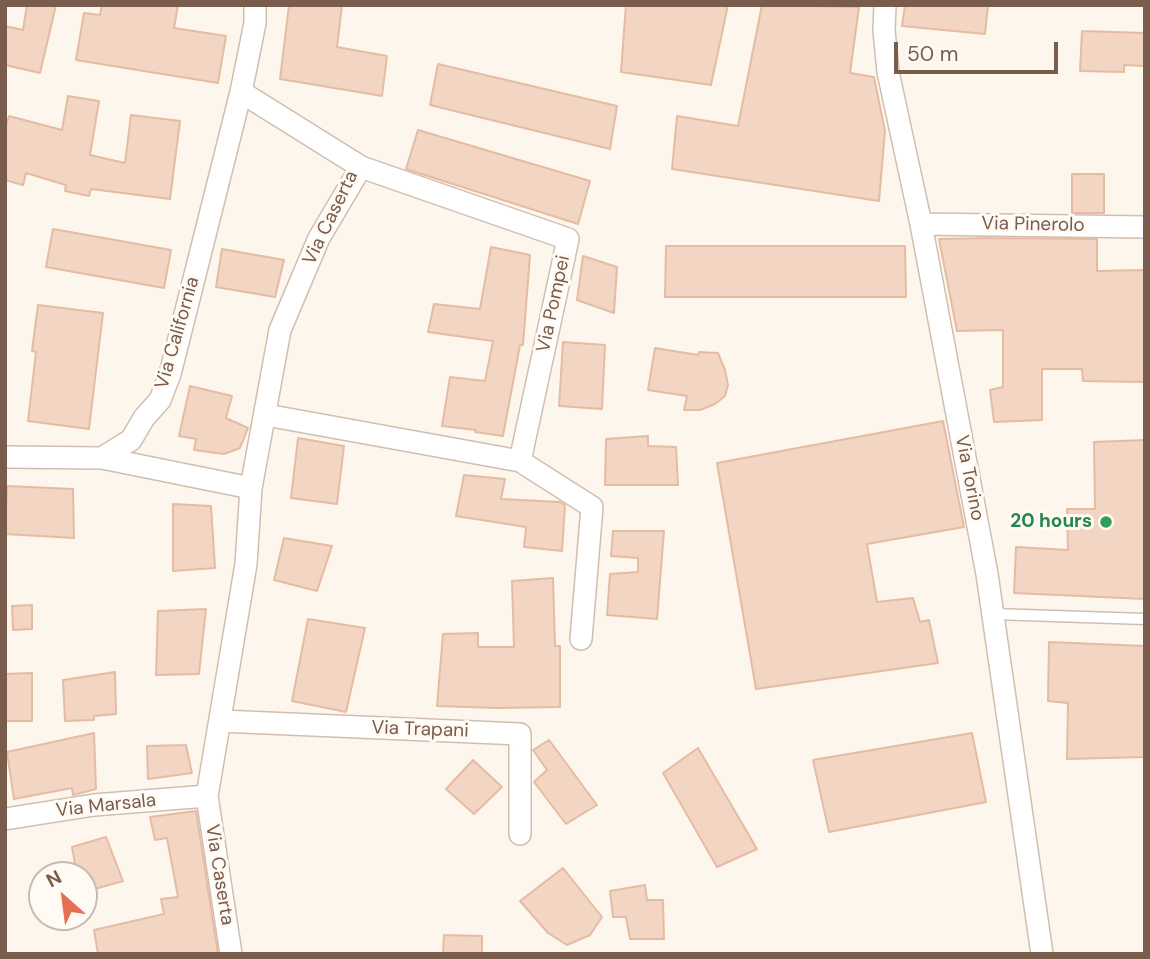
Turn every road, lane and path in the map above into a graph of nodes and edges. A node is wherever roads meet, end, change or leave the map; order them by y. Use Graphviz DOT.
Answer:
graph roads {
  1 [pos="255,5"];
  2 [pos="885,5"];
  3 [pos="241,92"];
  4 [pos="361,167"];
  5 [pos="921,224"];
  6 [pos="1145,227"];
  7 [pos="266,415"];
  8 [pos="5,457"];
  9 [pos="102,458"];
  10 [pos="520,461"];
  11 [pos="251,488"];
  12 [pos="993,614"];
  13 [pos="1145,619"];
  14 [pos="581,639"];
  15 [pos="220,722"];
  16 [pos="206,796"];
  17 [pos="5,819"];
  18 [pos="520,834"];
  19 [pos="231,954"];
  20 [pos="1042,954"];
  1 -- 3 [label="street"];
  2 -- 5 [label="street, Via Torino"];
  3 -- 4 [label="street, Via Caserta"];
  3 -- 9 [label="street, Via California"];
  4 -- 7 [label="street, Via Caserta"];
  4 -- 10 [label="street, Via Pompei"];
  5 -- 6 [label="street, Via Pinerolo"];
  5 -- 12 [label="street, Via Torino"];
  7 -- 10 [label="street"];
  7 -- 11 [label="street, Via Caserta"];
  8 -- 9 [label="street"];
  9 -- 11 [label="street"];
  10 -- 14 [label="street"];
  11 -- 15 [label="street, Via Caserta"];
  12 -- 13 [label="lane"];
  12 -- 20 [label="street, Via Torino"];
  15 -- 16 [label="street, Via Caserta"];
  15 -- 18 [label="street, Via Trapani"];
  16 -- 17 [label="street, Via Marsala"];
  16 -- 19 [label="street, Via Caserta"];
}
